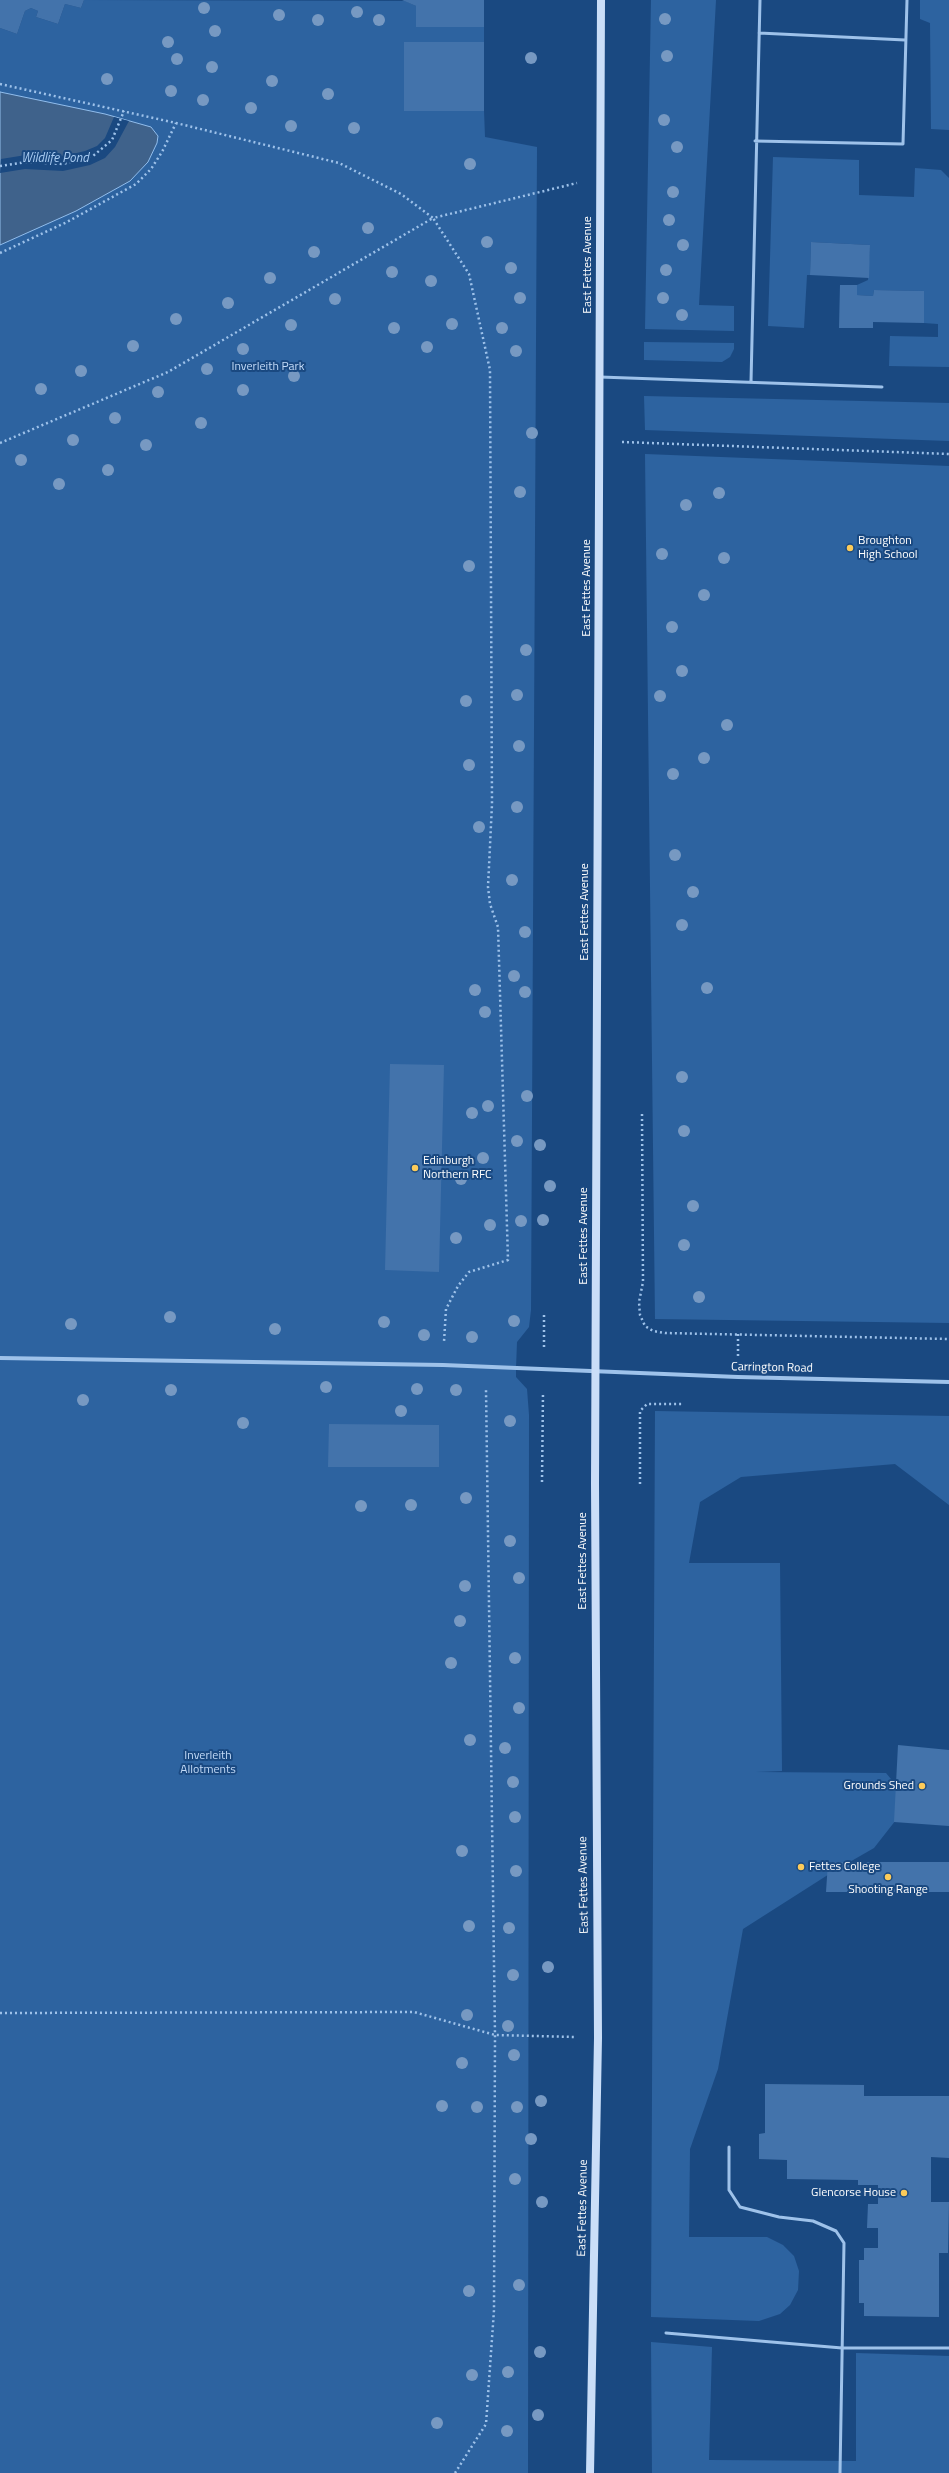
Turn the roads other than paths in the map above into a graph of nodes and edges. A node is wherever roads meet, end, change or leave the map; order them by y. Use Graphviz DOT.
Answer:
graph roads {
  1 [pos="601,0"];
  2 [pos="760,0"];
  3 [pos="906,0"];
  4 [pos="759,33"];
  5 [pos="905,40"];
  6 [pos="755,141"];
  7 [pos="600,377"];
  8 [pos="751,382"];
  9 [pos="882,387"];
  10 [pos="0,1358"];
  11 [pos="596,1372"];
  12 [pos="949,1382"];
  13 [pos="729,2147"];
  14 [pos="666,2333"];
  15 [pos="842,2348"];
  16 [pos="949,2348"];
  17 [pos="590,2473"];
  18 [pos="840,2473"];
  1 -- 7 [label="street, East Fettes Avenue"];
  2 -- 4 [label="lane"];
  3 -- 5 [label="lane"];
  4 -- 5 [label="lane"];
  4 -- 6 [label="lane"];
  5 -- 6 [label="lane"];
  6 -- 8 [label="lane"];
  7 -- 8 [label="lane"];
  7 -- 11 [label="street, East Fettes Avenue"];
  8 -- 9 [label="lane"];
  10 -- 11 [label="street, Carrington Road"];
  11 -- 12 [label="street, Carrington Road"];
  11 -- 17 [label="street, East Fettes Avenue"];
  13 -- 15 [label="lane"];
  14 -- 15 [label="lane"];
  15 -- 16 [label="lane"];
  15 -- 18 [label="lane"];
}
